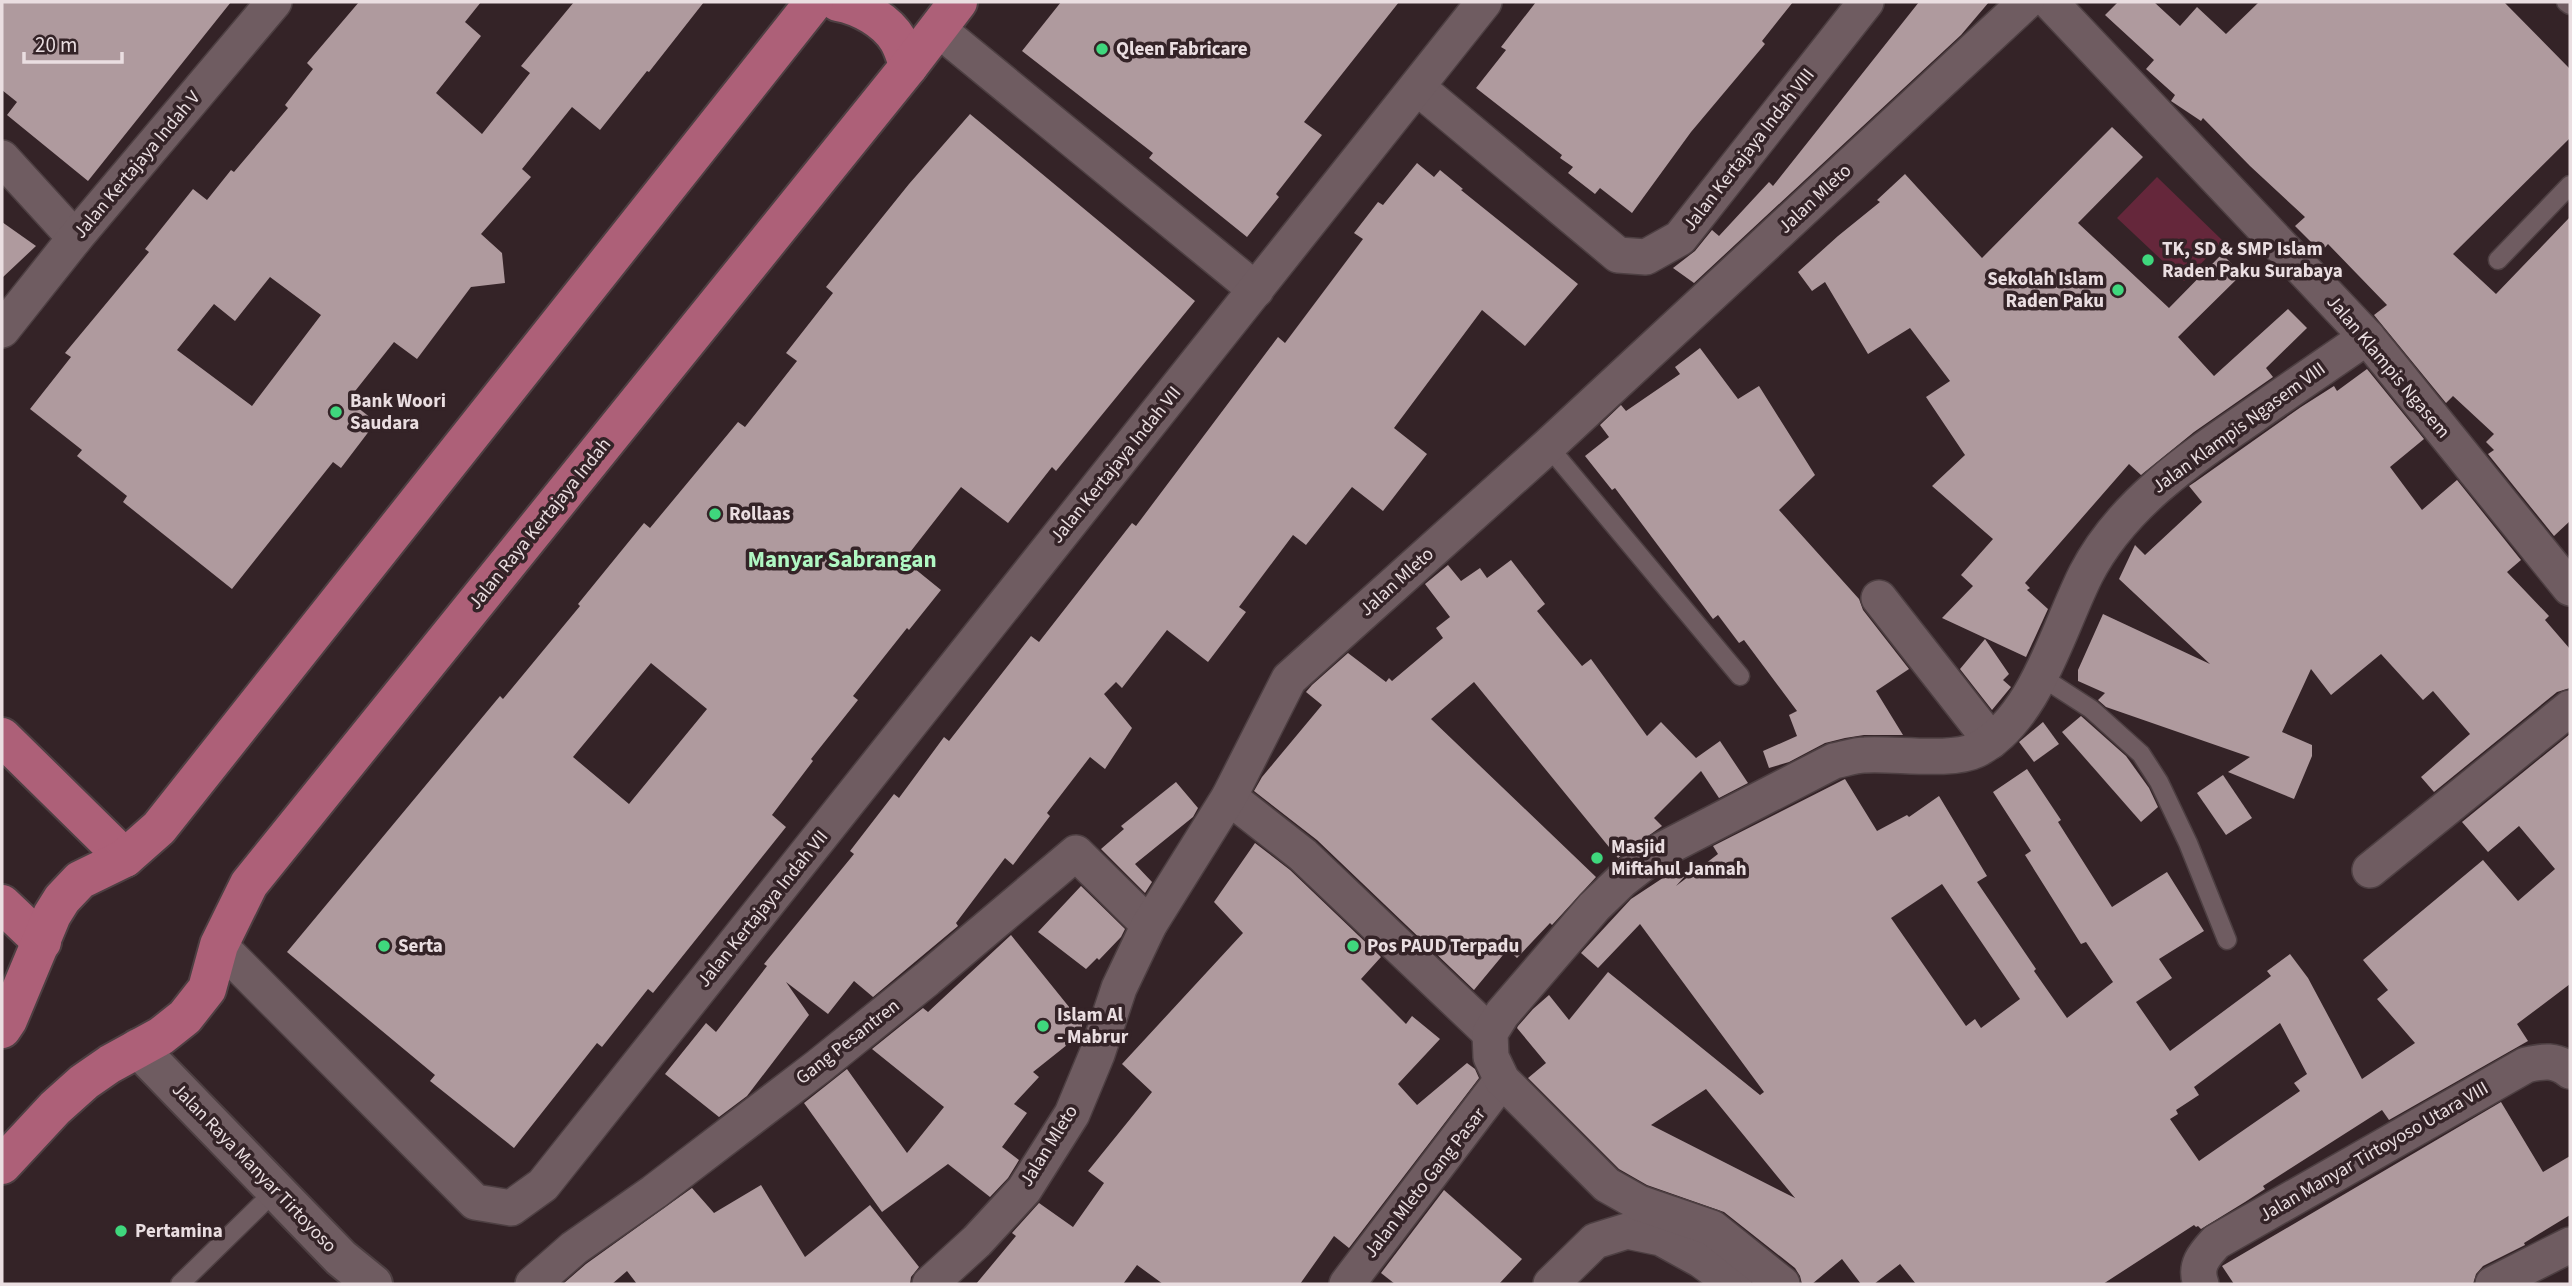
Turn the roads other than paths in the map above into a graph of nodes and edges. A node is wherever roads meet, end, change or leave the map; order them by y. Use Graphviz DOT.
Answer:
graph roads {
  1 [pos="274,2"];
  2 [pos="814,2"];
  3 [pos="838,2"];
  4 [pos="1484,2"];
  5 [pos="1866,2"];
  6 [pos="2026,2"];
  7 [pos="2050,2"];
  8 [pos="948,15"];
  9 [pos="909,66"];
  10 [pos="1417,87"];
  11 [pos="2,158"];
  12 [pos="2569,187"];
  13 [pos="75,238"];
  14 [pos="2498,260"];
  15 [pos="1256,290"];
  16 [pos="2,330"];
  17 [pos="2367,337"];
  18 [pos="1548,446"];
  19 [pos="2570,588"];
  20 [pos="1879,598"];
  21 [pos="1740,676"];
  22 [pos="2040,676"];
  23 [pos="2570,708"];
  24 [pos="2,737"];
  25 [pos="1991,741"];
  26 [pos="1229,797"];
  27 [pos="125,858"];
  28 [pos="2370,870"];
  29 [pos="2,904"];
  30 [pos="1149,925"];
  31 [pos="2227,940"];
  32 [pos="42,942"];
  33 [pos="219,945"];
  34 [pos="2,1029"];
  35 [pos="1490,1033"];
  36 [pos="138,1048"];
  37 [pos="2570,1071"];
  38 [pos="1502,1080"];
  39 [pos="2,1164"];
  40 [pos="276,1190"];
  41 [pos="2570,1245"];
  42 [pos="2200,1280"];
  43 [pos="180,1284"];
  44 [pos="373,1284"];
  45 [pos="533,1284"];
  46 [pos="929,1284"];
  47 [pos="1347,1284"];
  48 [pos="1551,1284"];
  49 [pos="1734,1284"];
  50 [pos="1782,1284"];
  51 [pos="2493,1284"];
  1 -- 13 [label="street, Jalan Kertajaya Indah V"];
  2 -- 27 [label="main road"];
  3 -- 9 [label="main road"];
  4 -- 10 [label="street, Jalan Kertajaya Indah VII"];
  5 -- 10 [label="street, Jalan Kertajaya Indah VIII"];
  6 -- 18 [label="street, Jalan Mleto"];
  7 -- 17 [label="street, Jalan Klampis Ngasem"];
  8 -- 9 [label="main road, Jalan Raya Kertajaya Indah"];
  8 -- 15 [label="street"];
  9 -- 33 [label="main road, Jalan Raya Kertajaya Indah"];
  10 -- 15 [label="street, Jalan Kertajaya Indah VII"];
  11 -- 13 [label="street"];
  12 -- 14 [label="lane"];
  13 -- 16 [label="street, Jalan Kertajaya Indah V"];
  15 -- 33 [label="street, Jalan Kertajaya Indah VII"];
  17 -- 19 [label="street, Jalan Klampis Ngasem"];
  17 -- 22 [label="street, Jalan Klampis Ngasem VIII"];
  18 -- 21 [label="lane"];
  18 -- 26 [label="street, Jalan Mleto"];
  20 -- 25 [label="street"];
  22 -- 25 [label="street, Jalan Klampis Ngasem VIII"];
  22 -- 31 [label="lane"];
  23 -- 28 [label="street"];
  24 -- 27 [label="main road"];
  25 -- 35 [label="street, Jalan Klampis Ngasem VIII"];
  26 -- 30 [label="street, Jalan Mleto"];
  26 -- 35 [label="street"];
  27 -- 32 [label="main road"];
  29 -- 32 [label="main road"];
  30 -- 45 [label="street, Gang Pesantren"];
  30 -- 46 [label="street, Jalan Mleto"];
  32 -- 34 [label="main road"];
  33 -- 36 [label="main road, Jalan Raya Kertajaya Indah"];
  35 -- 38 [label="street"];
  36 -- 39 [label="main road, Jalan Raya Kertajaya Indah"];
  36 -- 40 [label="street, Jalan Raya Manyar Tirtoyoso"];
  37 -- 42 [label="street, Jalan Manyar Tirtoyoso Utara VIII"];
  38 -- 47 [label="street, Jalan Mleto Gang Pasar"];
  38 -- 50 [label="street"];
  40 -- 43 [label="lane"];
  40 -- 44 [label="street, Jalan Raya Manyar Tirtoyoso"];
  41 -- 51 [label="street"];
  48 -- 49 [label="street"];
}
